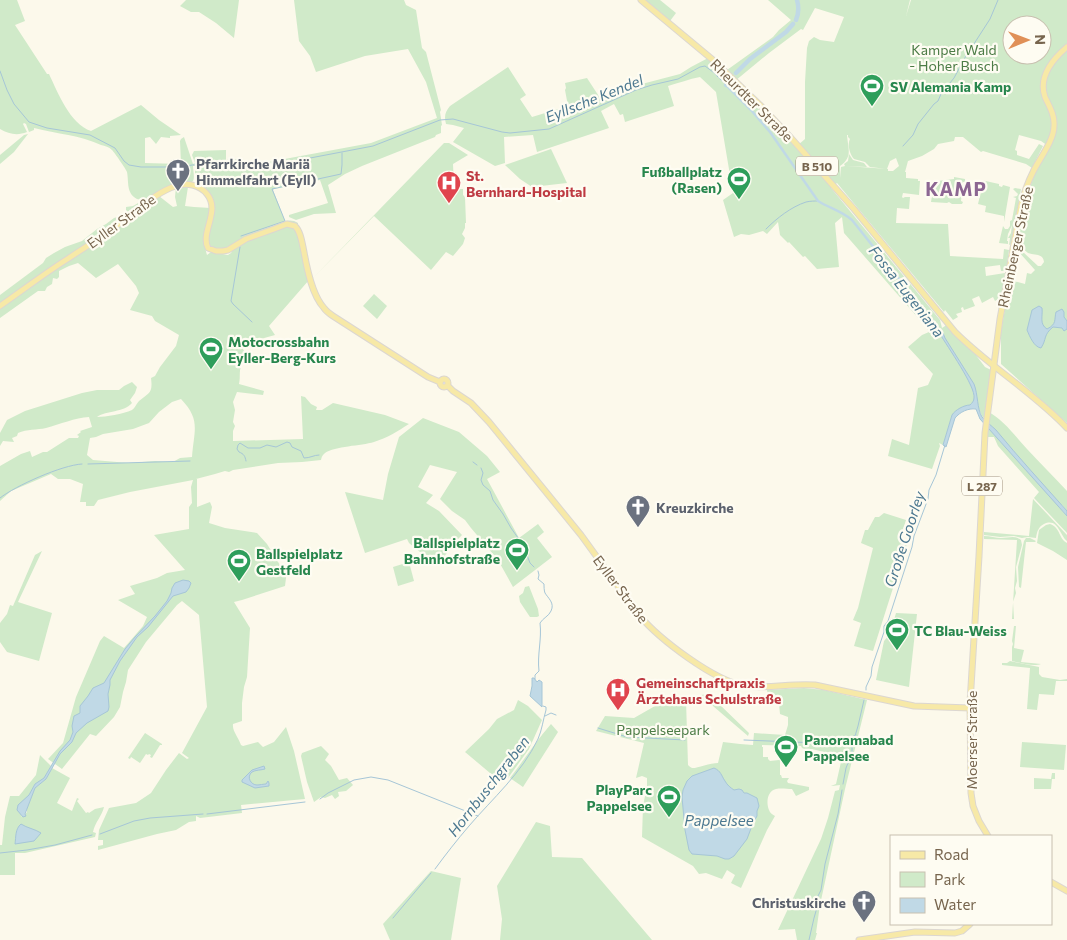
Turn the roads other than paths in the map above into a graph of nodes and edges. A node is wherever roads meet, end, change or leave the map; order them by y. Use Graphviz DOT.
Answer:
graph roads {
  1 [pos="641,0"];
  2 [pos="1067,47"];
  3 [pos="0,306"];
  4 [pos="994,366"];
  5 [pos="1067,428"];
  6 [pos="970,708"];
  7 [pos="987,835"];
  8 [pos="1052,883"];
  9 [pos="1067,891"];
  10 [pos="970,925"];
  11 [pos="859,940"];
  1 -- 4 [label="main road, Rheurdter Straße / B 510"];
  2 -- 4 [label="main road, Rheinberger Straße / L 287"];
  3 -- 6 [label="main road, Eyller Straße"];
  4 -- 5 [label="main road, B 510"];
  4 -- 6 [label="main road, Moerser Straße / L 287"];
  6 -- 7 [label="main road, Moerser Straße / L 287"];
  8 -- 9 [label="main road"];
  10 -- 11 [label="main road"];
}
